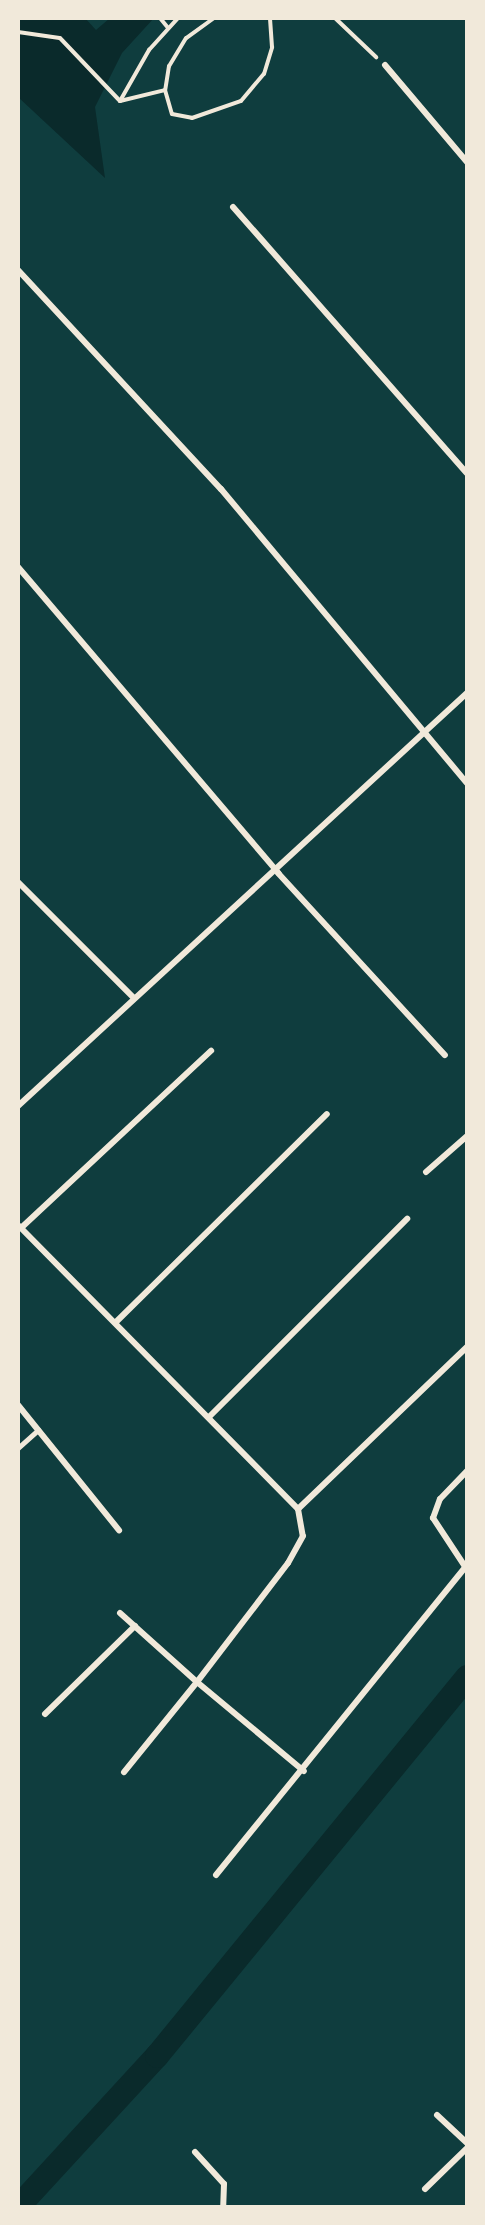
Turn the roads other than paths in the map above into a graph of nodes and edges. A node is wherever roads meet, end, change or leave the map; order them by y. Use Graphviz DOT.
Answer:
graph roads {
  1 [pos="385,65"];
  2 [pos="467,162"];
  3 [pos="233,207"];
  4 [pos="18,270"];
  5 [pos="467,473"];
  6 [pos="18,567"];
  7 [pos="467,693"];
  8 [pos="424,734"];
  9 [pos="467,783"];
  10 [pos="278,873"];
  11 [pos="18,882"];
  12 [pos="133,997"];
  13 [pos="211,1051"];
  14 [pos="445,1055"];
  15 [pos="18,1106"];
  16 [pos="327,1114"];
  17 [pos="467,1136"];
  18 [pos="426,1172"];
  19 [pos="407,1219"];
  20 [pos="19,1227"];
  21 [pos="116,1322"];
  22 [pos="467,1347"];
  23 [pos="18,1405"];
  24 [pos="210,1416"];
  25 [pos="38,1430"];
  26 [pos="18,1448"];
  27 [pos="467,1471"];
  28 [pos="298,1509"];
  29 [pos="119,1530"];
  30 [pos="466,1568"];
  31 [pos="120,1613"];
  32 [pos="135,1626"];
  33 [pos="197,1682"];
  34 [pos="45,1714"];
  35 [pos="304,1771"];
  36 [pos="124,1772"];
  37 [pos="216,1875"];
  38 [pos="437,2115"];
  39 [pos="467,2143"];
  40 [pos="467,2148"];
  41 [pos="195,2152"];
  42 [pos="425,2189"];
  43 [pos="223,2207"];
  1 -- 2 [label="street"];
  3 -- 5 [label="street"];
  4 -- 8 [label="street"];
  6 -- 10 [label="street"];
  7 -- 8 [label="street"];
  8 -- 9 [label="street"];
  8 -- 10 [label="street"];
  10 -- 12 [label="street"];
  10 -- 14 [label="street"];
  11 -- 12 [label="street"];
  12 -- 15 [label="street"];
  13 -- 20 [label="street"];
  16 -- 21 [label="street"];
  17 -- 18 [label="street"];
  19 -- 24 [label="street"];
  20 -- 21 [label="street"];
  21 -- 24 [label="street"];
  22 -- 28 [label="street"];
  23 -- 25 [label="street"];
  24 -- 28 [label="street"];
  25 -- 26 [label="lane"];
  25 -- 29 [label="street"];
  27 -- 30 [label="street"];
  28 -- 33 [label="street"];
  30 -- 35 [label="street"];
  31 -- 32 [label="street"];
  32 -- 33 [label="street"];
  32 -- 34 [label="street"];
  33 -- 35 [label="street"];
  33 -- 36 [label="street"];
  35 -- 37 [label="street"];
  38 -- 39 [label="street"];
  40 -- 42 [label="street"];
  41 -- 43 [label="street"];
}
